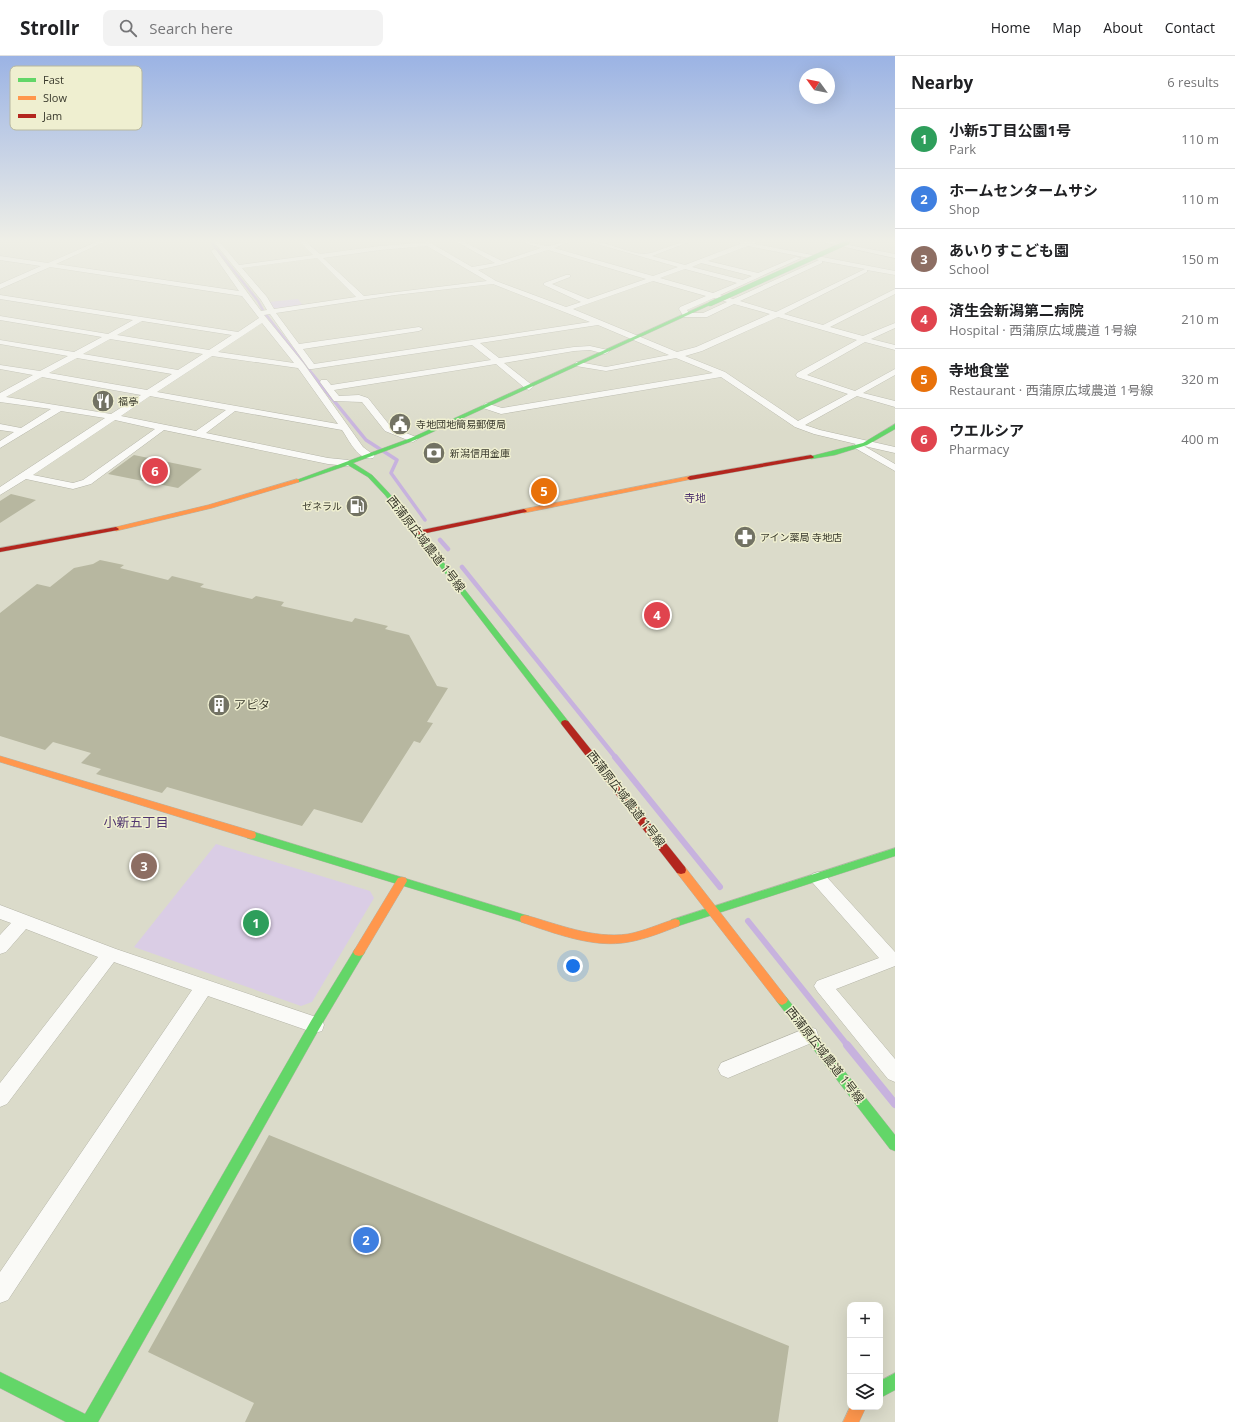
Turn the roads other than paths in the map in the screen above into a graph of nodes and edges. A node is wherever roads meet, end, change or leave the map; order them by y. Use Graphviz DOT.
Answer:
graph roads {
  1 [pos="56,306"];
  2 [pos="253,306"];
  3 [pos="268,306"];
  4 [pos="308,306"];
  5 [pos="557,306"];
  6 [pos="576,306"];
  7 [pos="702,306"];
  8 [pos="726,306"];
  9 [pos="748,306"];
  10 [pos="795,306"];
  11 [pos="866,306"];
  12 [pos="566,309"];
  13 [pos="271,311"];
  14 [pos="778,314"];
  15 [pos="687,315"];
  16 [pos="261,316"];
  17 [pos="0,318"];
  18 [pos="140,319"];
  19 [pos="16,320"];
  20 [pos="601,323"];
  21 [pos="895,325"];
  22 [pos="6,326"];
  23 [pos="824,327"];
  24 [pos="419,329"];
  25 [pos="239,334"];
  26 [pos="110,336"];
  27 [pos="636,338"];
  28 [pos="864,339"];
  29 [pos="0,342"];
  30 [pos="475,343"];
  31 [pos="297,347"];
  32 [pos="895,348"];
  33 [pos="209,352"];
  34 [pos="605,352"];
  35 [pos="76,355"];
  36 [pos="679,355"];
  37 [pos="495,361"];
  38 [pos="579,364"];
  39 [pos="301,366"];
  40 [pos="0,367"];
  41 [pos="312,367"];
  42 [pos="895,372"];
  43 [pos="180,373"];
  44 [pos="41,374"];
  45 [pos="722,374"];
  46 [pos="529,387"];
  47 [pos="329,388"];
  48 [pos="150,393"];
  49 [pos="858,394"];
  50 [pos="0,398"];
  51 [pos="895,404"];
  52 [pos="486,406"];
  53 [pos="60,408"];
  54 [pos="234,408"];
  55 [pos="113,418"];
  56 [pos="798,425"];
  57 [pos="0,426"];
  58 [pos="895,426"];
  59 [pos="163,427"];
  60 [pos="345,428"];
  61 [pos="22,431"];
  62 [pos="200,434"];
  63 [pos="413,439"];
  64 [pos="0,445"];
  65 [pos="861,445"];
  66 [pos="895,450"];
  67 [pos="370,456"];
  68 [pos="348,463"];
  69 [pos="895,468"];
  70 [pos="25,476"];
  71 [pos="0,492"];
  72 [pos="418,533"];
  73 [pos="0,550"];
  74 [pos="0,759"];
  75 [pos="895,852"];
  76 [pos="818,878"];
  77 [pos="402,881"];
  78 [pos="712,910"];
  79 [pos="0,912"];
  80 [pos="23,920"];
  81 [pos="0,947"];
  82 [pos="110,954"];
  83 [pos="894,959"];
  84 [pos="205,986"];
  85 [pos="315,1025"];
  86 [pos="809,1035"];
  87 [pos="728,1069"];
  88 [pos="895,1073"];
  89 [pos="0,1098"];
  90 [pos="895,1144"];
  91 [pos="0,1292"];
  92 [pos="0,1380"];
  93 [pos="895,1381"];
  94 [pos="883,1388"];
  95 [pos="857,1410"];
  96 [pos="83,1422"];
  97 [pos="89,1422"];
  98 [pos="851,1422"];
  1 -- 18 [label="street"];
  2 -- 16 [label="street"];
  3 -- 13 [label="street"];
  4 -- 13 [label="street"];
  5 -- 12 [label="street"];
  6 -- 12 [label="street"];
  7 -- 15 [label="street"];
  8 -- 15 [label="street"];
  9 -- 14 [label="street"];
  10 -- 14 [label="street"];
  11 -- 23 [label="street"];
  12 -- 20 [label="street"];
  13 -- 16 [label="street"];
  13 -- 31 [label="street"];
  14 -- 23 [label="street"];
  14 -- 36 [label="street"];
  15 -- 27 [label="street"];
  16 -- 25 [label="street"];
  16 -- 39 [label="street"];
  17 -- 19 [label="street"];
  18 -- 25 [label="street"];
  18 -- 26 [label="street"];
  19 -- 22 [label="street"];
  19 -- 26 [label="street"];
  20 -- 27 [label="street"];
  20 -- 30 [label="street"];
  21 -- 28 [label="street"];
  23 -- 28 [label="street"];
  24 -- 31 [label="street"];
  25 -- 33 [label="street"];
  26 -- 33 [label="street"];
  26 -- 35 [label="street"];
  27 -- 34 [label="street"];
  27 -- 36 [label="street"];
  28 -- 32 [label="street"];
  28 -- 49 [label="street"];
  29 -- 35 [label="street"];
  30 -- 37 [label="street"];
  30 -- 41 [label="street"];
  31 -- 41 [label="street"];
  33 -- 39 [label="street"];
  33 -- 43 [label="street"];
  34 -- 37 [label="street"];
  34 -- 38 [label="street"];
  35 -- 43 [label="street"];
  35 -- 44 [label="street"];
  36 -- 38 [label="street"];
  36 -- 45 [label="street"];
  37 -- 46 [label="street"];
  37 -- 47 [label="street"];
  38 -- 46 [label="street"];
  39 -- 60 [label="street"];
  40 -- 44 [label="street"];
  41 -- 47 [label="street"];
  42 -- 49 [label="street"];
  43 -- 48 [label="street"];
  44 -- 48 [label="street"];
  44 -- 50 [label="street"];
  45 -- 52 [label="street"];
  45 -- 56 [label="street"];
  46 -- 52 [label="street"];
  47 -- 63 [label="street"];
  48 -- 54 [label="street"];
  48 -- 55 [label="street"];
  49 -- 51 [label="street"];
  49 -- 56 [label="street"];
  50 -- 53 [label="street"];
  52 -- 63 [label="street"];
  53 -- 55 [label="street"];
  53 -- 61 [label="street"];
  54 -- 60 [label="street"];
  54 -- 62 [label="street"];
  55 -- 59 [label="street"];
  55 -- 70 [label="street"];
  56 -- 65 [label="street"];
  57 -- 61 [label="street"];
  58 -- 65 [label="street"];
  59 -- 62 [label="street"];
  59 -- 70 [label="street"];
  60 -- 67 [label="street"];
  61 -- 64 [label="street"];
  62 -- 68 [label="street"];
  63 -- 67 [label="street"];
  65 -- 66 [label="street"];
  65 -- 69 [label="street"];
  65 -- 72 [label="street"];
  67 -- 68 [label="street"];
  68 -- 72 [label="street, 西蒲原広域農道 1号線"];
  68 -- 73 [label="street"];
  70 -- 71 [label="street"];
  72 -- 78 [label="street, 西蒲原広域農道 1号線"];
  74 -- 77 [label="street"];
  75 -- 76 [label="street"];
  76 -- 78 [label="street"];
  76 -- 83 [label="street"];
  77 -- 78 [label="street"];
  77 -- 85 [label="street"];
  78 -- 86 [label="street, 西蒲原広域農道 1号線"];
  79 -- 80 [label="street"];
  80 -- 81 [label="street"];
  80 -- 82 [label="street"];
  82 -- 84 [label="street"];
  82 -- 89 [label="street"];
  83 -- 88 [label="street"];
  84 -- 85 [label="street"];
  84 -- 91 [label="street"];
  85 -- 97 [label="street"];
  86 -- 87 [label="street"];
  86 -- 90 [label="street, 西蒲原広域農道 1号線"];
  92 -- 96 [label="street"];
  93 -- 94 [label="street"];
  95 -- 98 [label="street"];
}
